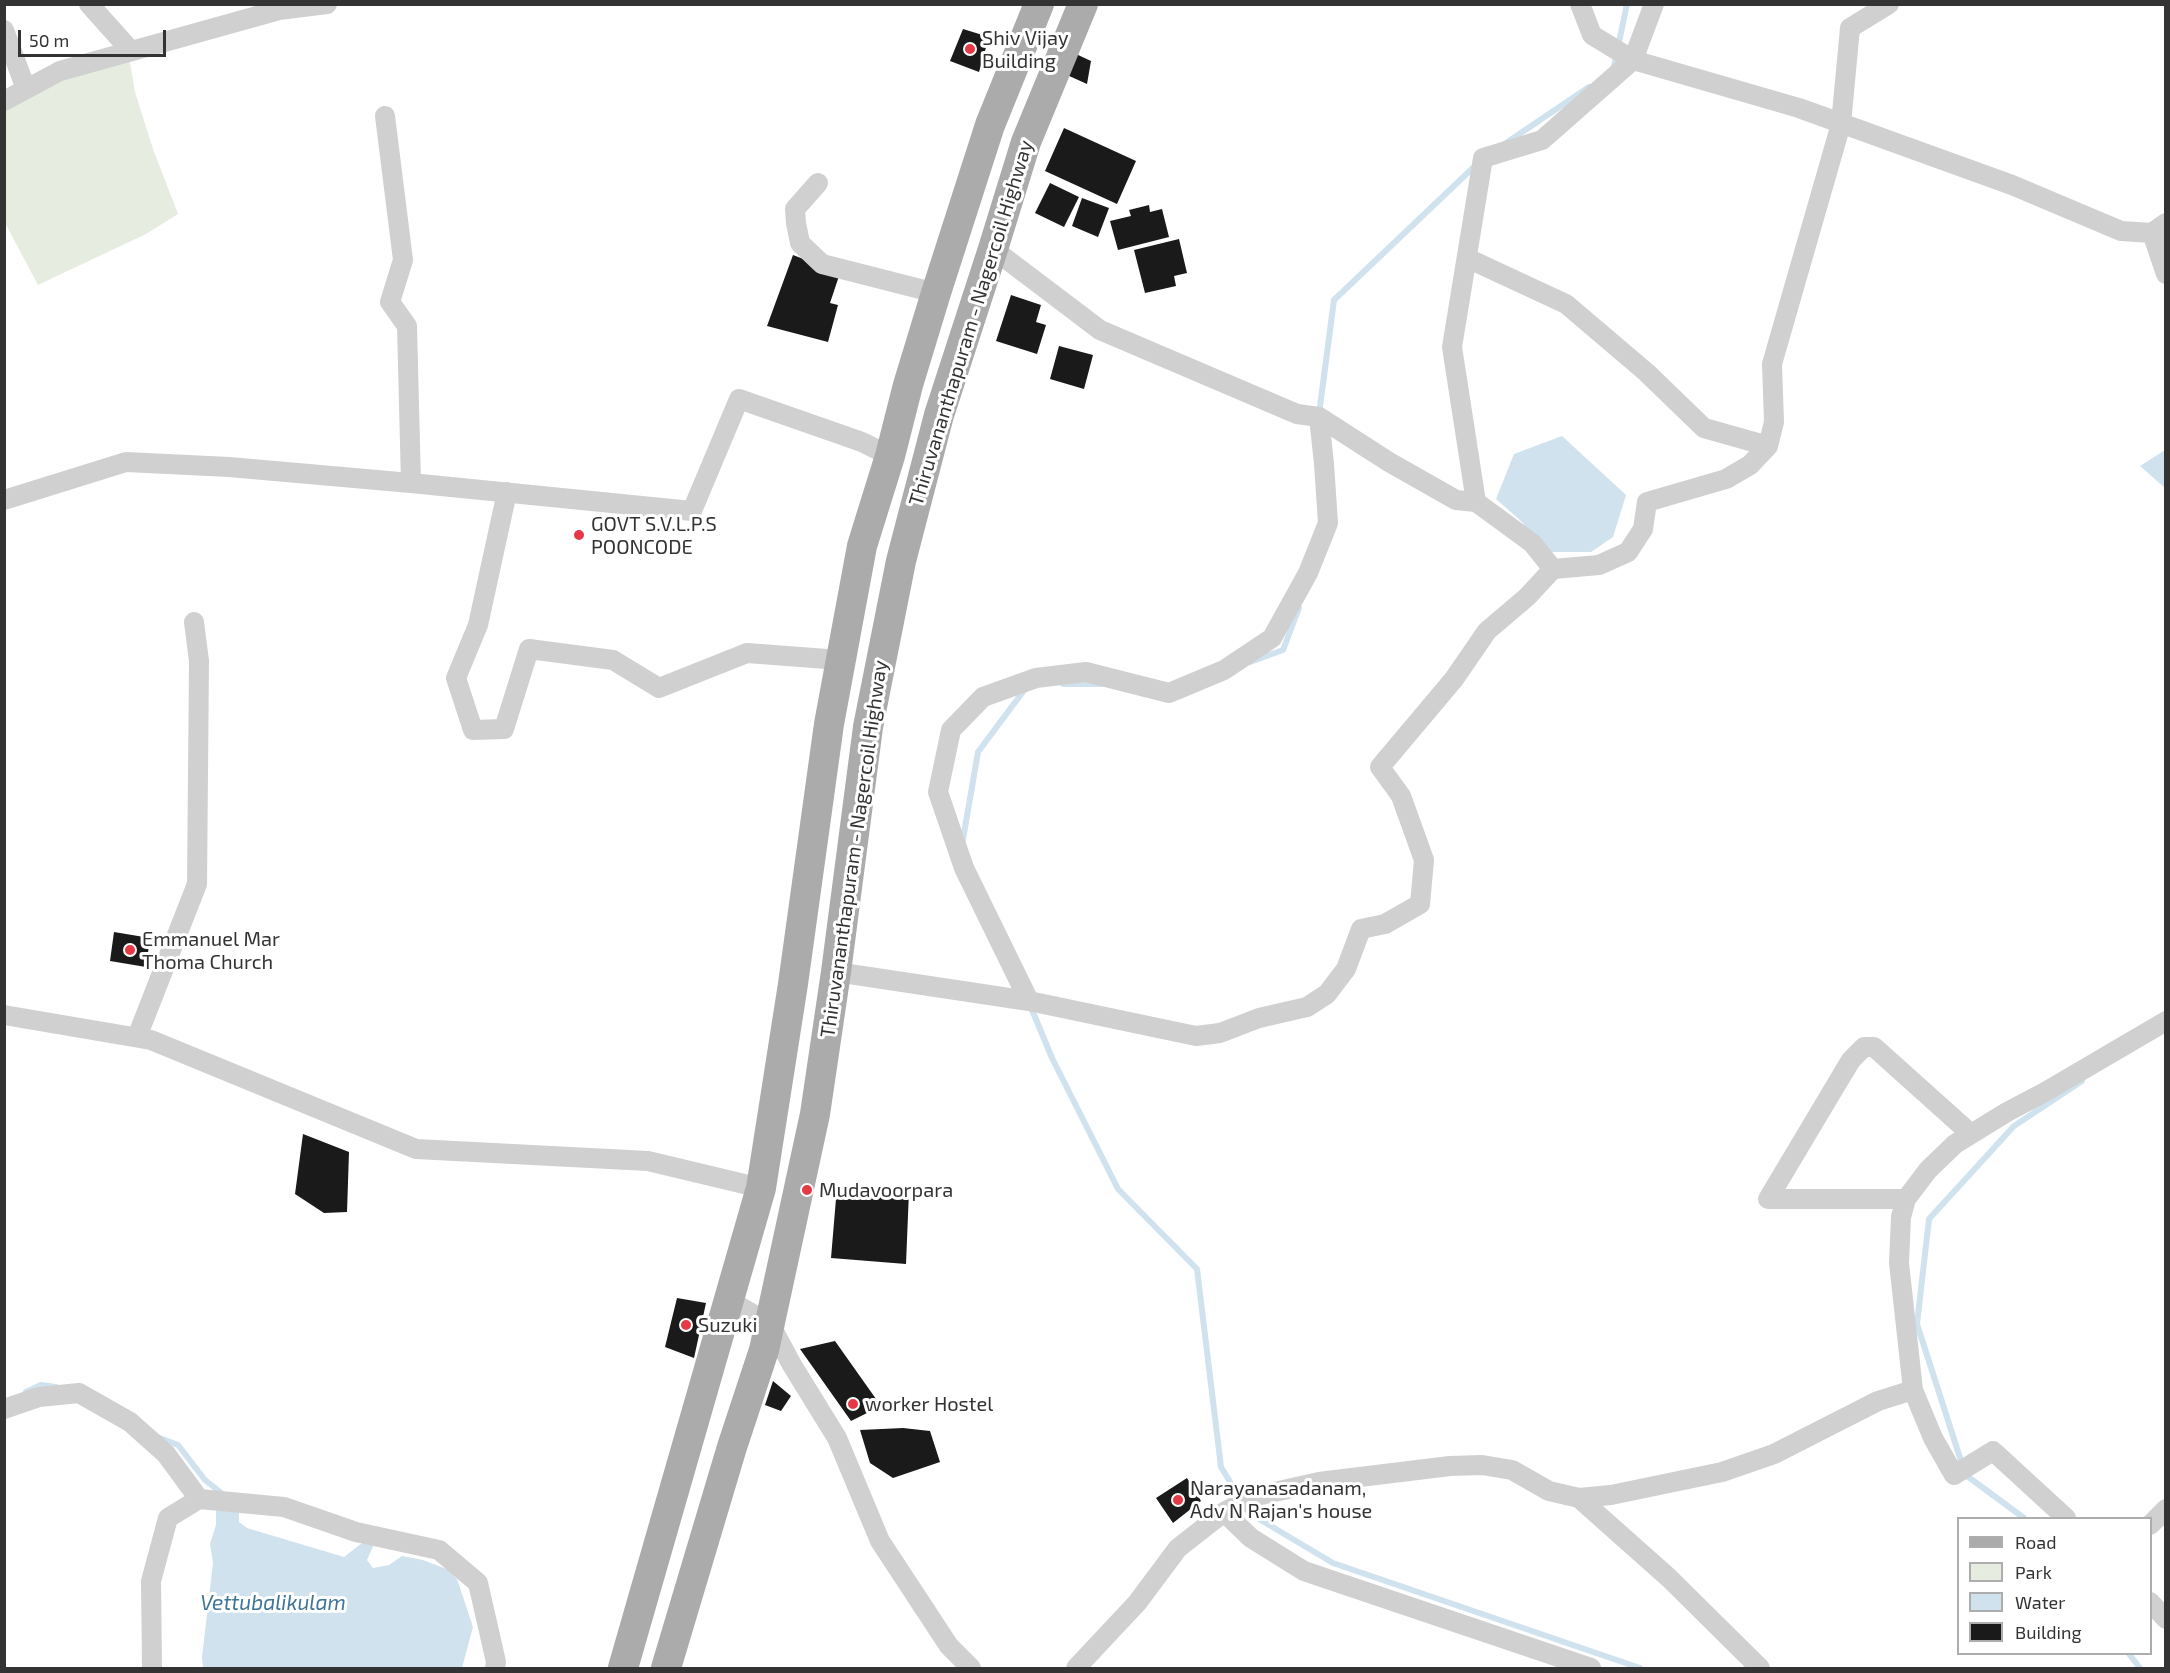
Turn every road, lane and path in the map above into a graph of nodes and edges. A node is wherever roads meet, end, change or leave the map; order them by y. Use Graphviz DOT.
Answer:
graph roads {
  1 [pos="88,4"];
  2 [pos="327,4"];
  3 [pos="1039,4"];
  4 [pos="1083,4"];
  5 [pos="1580,4"];
  6 [pos="1654,4"];
  7 [pos="1889,4"];
  8 [pos="4,30"];
  9 [pos="131,51"];
  10 [pos="1631,58"];
  11 [pos="26,89"];
  12 [pos="4,101"];
  13 [pos="385,116"];
  14 [pos="1841,123"];
  15 [pos="818,183"];
  16 [pos="2159,228"];
  17 [pos="993,249"];
  18 [pos="1467,258"];
  19 [pos="2166,274"];
  20 [pos="936,293"];
  21 [pos="1319,417"];
  22 [pos="1768,446"];
  23 [pos="890,456"];
  24 [pos="411,483"];
  25 [pos="507,492"];
  26 [pos="4,500"];
  27 [pos="1476,502"];
  28 [pos="1553,569"];
  29 [pos="194,622"];
  30 [pos="840,660"];
  31 [pos="836,972"];
  32 [pos="1029,1001"];
  33 [pos="4,1015"];
  34 [pos="2166,1021"];
  35 [pos="137,1037"];
  36 [pos="1971,1134"];
  37 [pos="761,1188"];
  38 [pos="1906,1199"];
  39 [pos="730,1301"];
  40 [pos="771,1324"];
  41 [pos="1912,1390"];
  42 [pos="4,1409"];
  43 [pos="1579,1498"];
  44 [pos="199,1499"];
  45 [pos="2166,1509"];
  46 [pos="1224,1512"];
  47 [pos="2065,1517"];
  48 [pos="2152,1524"];
  49 [pos="2152,1603"];
  50 [pos="2166,1618"];
  51 [pos="152,1668"];
  52 [pos="495,1668"];
  53 [pos="623,1668"];
  54 [pos="666,1668"];
  55 [pos="971,1668"];
  56 [pos="1076,1668"];
  57 [pos="1591,1668"];
  58 [pos="1760,1668"];
  1 -- 9 [label="street"];
  2 -- 9 [label="street"];
  3 -- 20 [label="main road, Thiruvananthapuram - Nagercoil Highway"];
  4 -- 17 [label="main road, Thiruvananthapuram - Nagercoil Highway"];
  5 -- 10 [label="street"];
  6 -- 10 [label="street"];
  7 -- 14 [label="street"];
  8 -- 11 [label="street"];
  9 -- 11 [label="street"];
  10 -- 14 [label="street"];
  10 -- 18 [label="street"];
  11 -- 12 [label="street"];
  13 -- 24 [label="street"];
  14 -- 16 [label="street"];
  14 -- 22 [label="street"];
  15 -- 20 [label="street"];
  16 -- 19 [label="street"];
  17 -- 21 [label="street"];
  17 -- 31 [label="main road, Thiruvananthapuram - Nagercoil Highway"];
  18 -- 22 [label="street"];
  18 -- 27 [label="street"];
  20 -- 23 [label="main road, Thiruvananthapuram - Nagercoil Highway"];
  21 -- 27 [label="street"];
  21 -- 32 [label="street"];
  22 -- 28 [label="street"];
  23 -- 25 [label="street"];
  23 -- 30 [label="main road, Thiruvananthapuram - Nagercoil Highway"];
  24 -- 25 [label="street"];
  24 -- 26 [label="street"];
  25 -- 30 [label="street"];
  27 -- 28 [label="street"];
  28 -- 32 [label="street"];
  29 -- 35 [label="street"];
  30 -- 37 [label="main road, Thiruvananthapuram - Nagercoil Highway"];
  31 -- 32 [label="street"];
  31 -- 40 [label="main road, Thiruvananthapuram - Nagercoil Highway"];
  33 -- 35 [label="street"];
  34 -- 36 [label="street"];
  35 -- 37 [label="street"];
  36 -- 38 [label="street"];
  36 -- 38 [label="street"];
  37 -- 39 [label="main road, Thiruvananthapuram - Nagercoil Highway"];
  38 -- 41 [label="street"];
  39 -- 40 [label="street"];
  39 -- 53 [label="main road, Thiruvananthapuram - Nagercoil Highway"];
  40 -- 54 [label="main road, Thiruvananthapuram - Nagercoil Highway"];
  40 -- 55 [label="street"];
  41 -- 43 [label="street"];
  41 -- 47 [label="street"];
  42 -- 44 [label="street"];
  43 -- 46 [label="street"];
  43 -- 58 [label="street"];
  44 -- 51 [label="street"];
  44 -- 52 [label="street"];
  45 -- 48 [label="street"];
  46 -- 56 [label="street"];
  46 -- 57 [label="street"];
  49 -- 50 [label="street"];
}
